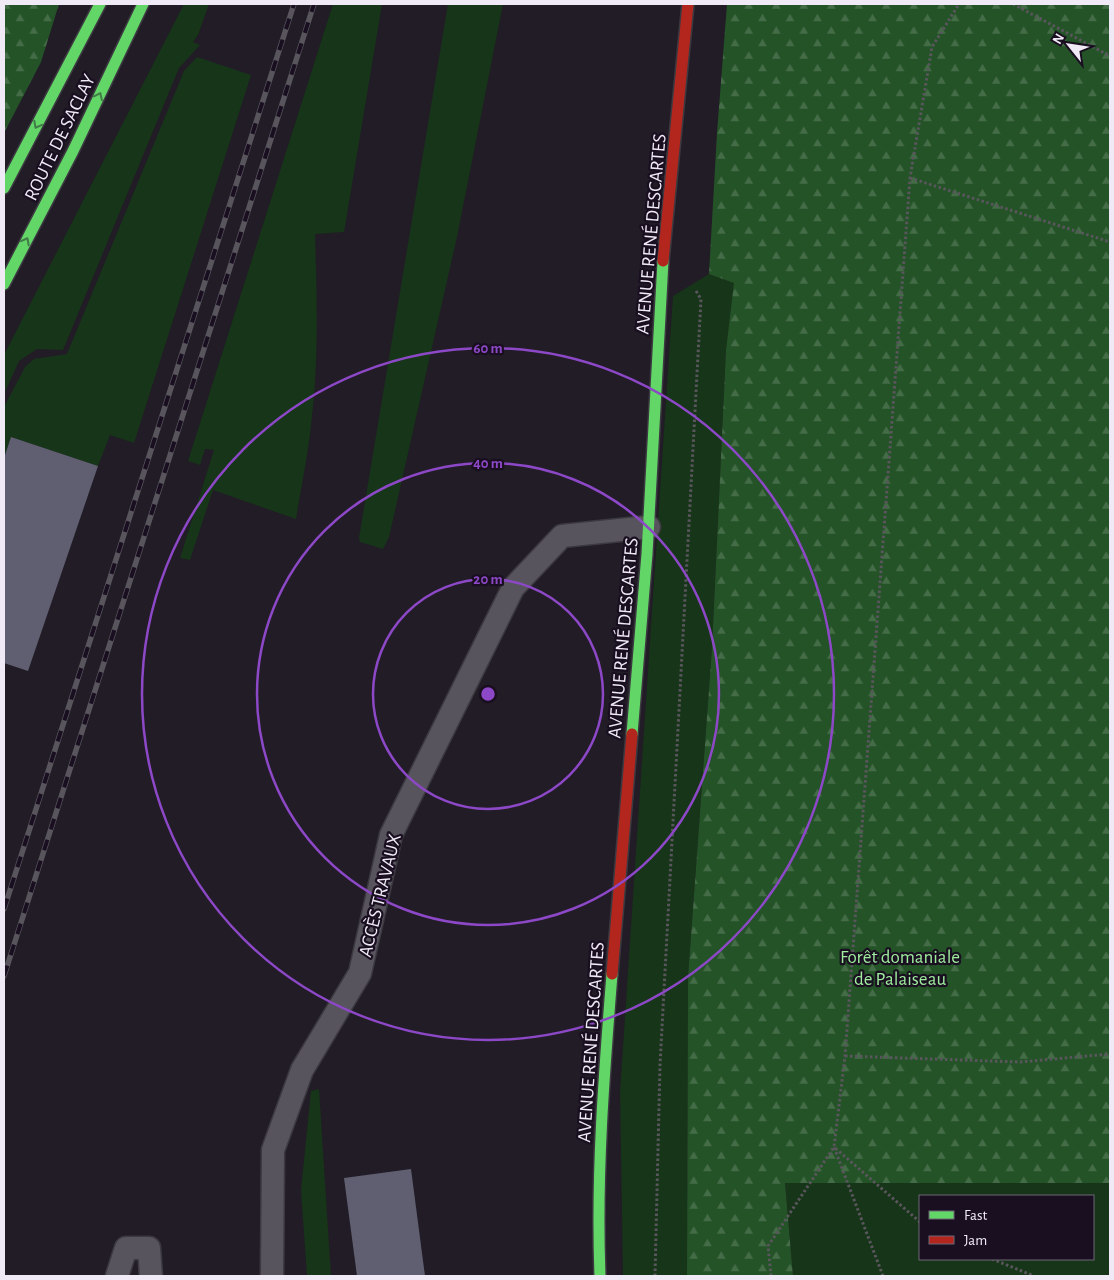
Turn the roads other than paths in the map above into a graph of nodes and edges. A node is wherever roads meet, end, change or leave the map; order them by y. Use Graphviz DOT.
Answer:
graph roads {
  1 [pos="100,4"];
  2 [pos="143,4"];
  3 [pos="688,4"];
  4 [pos="4,188"];
  5 [pos="4,284"];
  6 [pos="649,527"];
  7 [pos="117,1276"];
  8 [pos="150,1276"];
  9 [pos="272,1276"];
  10 [pos="600,1276"];
  1 -- 4 [label="street, ROUTE DE SACLAY, one-way"];
  5 -- 2 [label="street, ROUTE DE SACLAY, one-way"];
  3 -- 6 [label="street, AVENUE RENÉ DESCARTES"];
  6 -- 9 [label="lane, ACCÈS TRAVAUX"];
  6 -- 10 [label="street, AVENUE RENÉ DESCARTES"];
  7 -- 8 [label="lane"];
}
